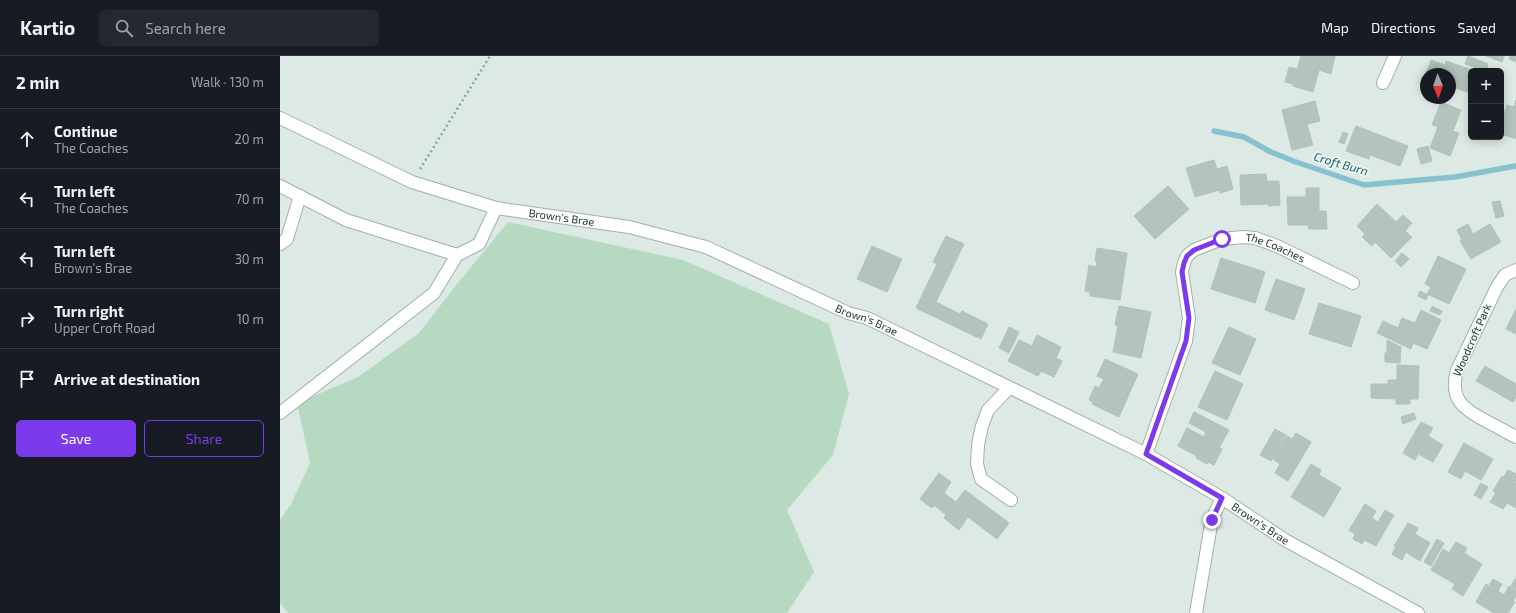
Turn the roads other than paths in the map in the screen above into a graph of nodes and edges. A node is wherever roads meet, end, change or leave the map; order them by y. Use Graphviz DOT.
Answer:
graph roads {
  1 [pos="1395,56"];
  2 [pos="1383,83"];
  3 [pos="280,118"];
  4 [pos="280,186"];
  5 [pos="300,196"];
  6 [pos="496,208"];
  7 [pos="280,244"];
  8 [pos="457,255"];
  9 [pos="1516,270"];
  10 [pos="1353,283"];
  11 [pos="1009,388"];
  12 [pos="280,413"];
  13 [pos="1516,437"];
  14 [pos="1146,454"];
  15 [pos="1222,498"];
  16 [pos="1011,500"];
  17 [pos="1196,613"];
  18 [pos="1418,613"];
  1 -- 2 [label="street"];
  3 -- 6 [label="street, Brown's Brae"];
  4 -- 5 [label="street"];
  5 -- 7 [label="street"];
  5 -- 8 [label="street"];
  6 -- 8 [label="street"];
  6 -- 11 [label="street, Brown's Brae"];
  8 -- 12 [label="street"];
  9 -- 13 [label="street, Woodcroft Park"];
  10 -- 14 [label="street, The Coaches"];
  11 -- 14 [label="street, Brown's Brae"];
  11 -- 16 [label="street"];
  14 -- 15 [label="street, Brown's Brae"];
  15 -- 17 [label="street"];
  15 -- 18 [label="street, Brown's Brae"];
}
